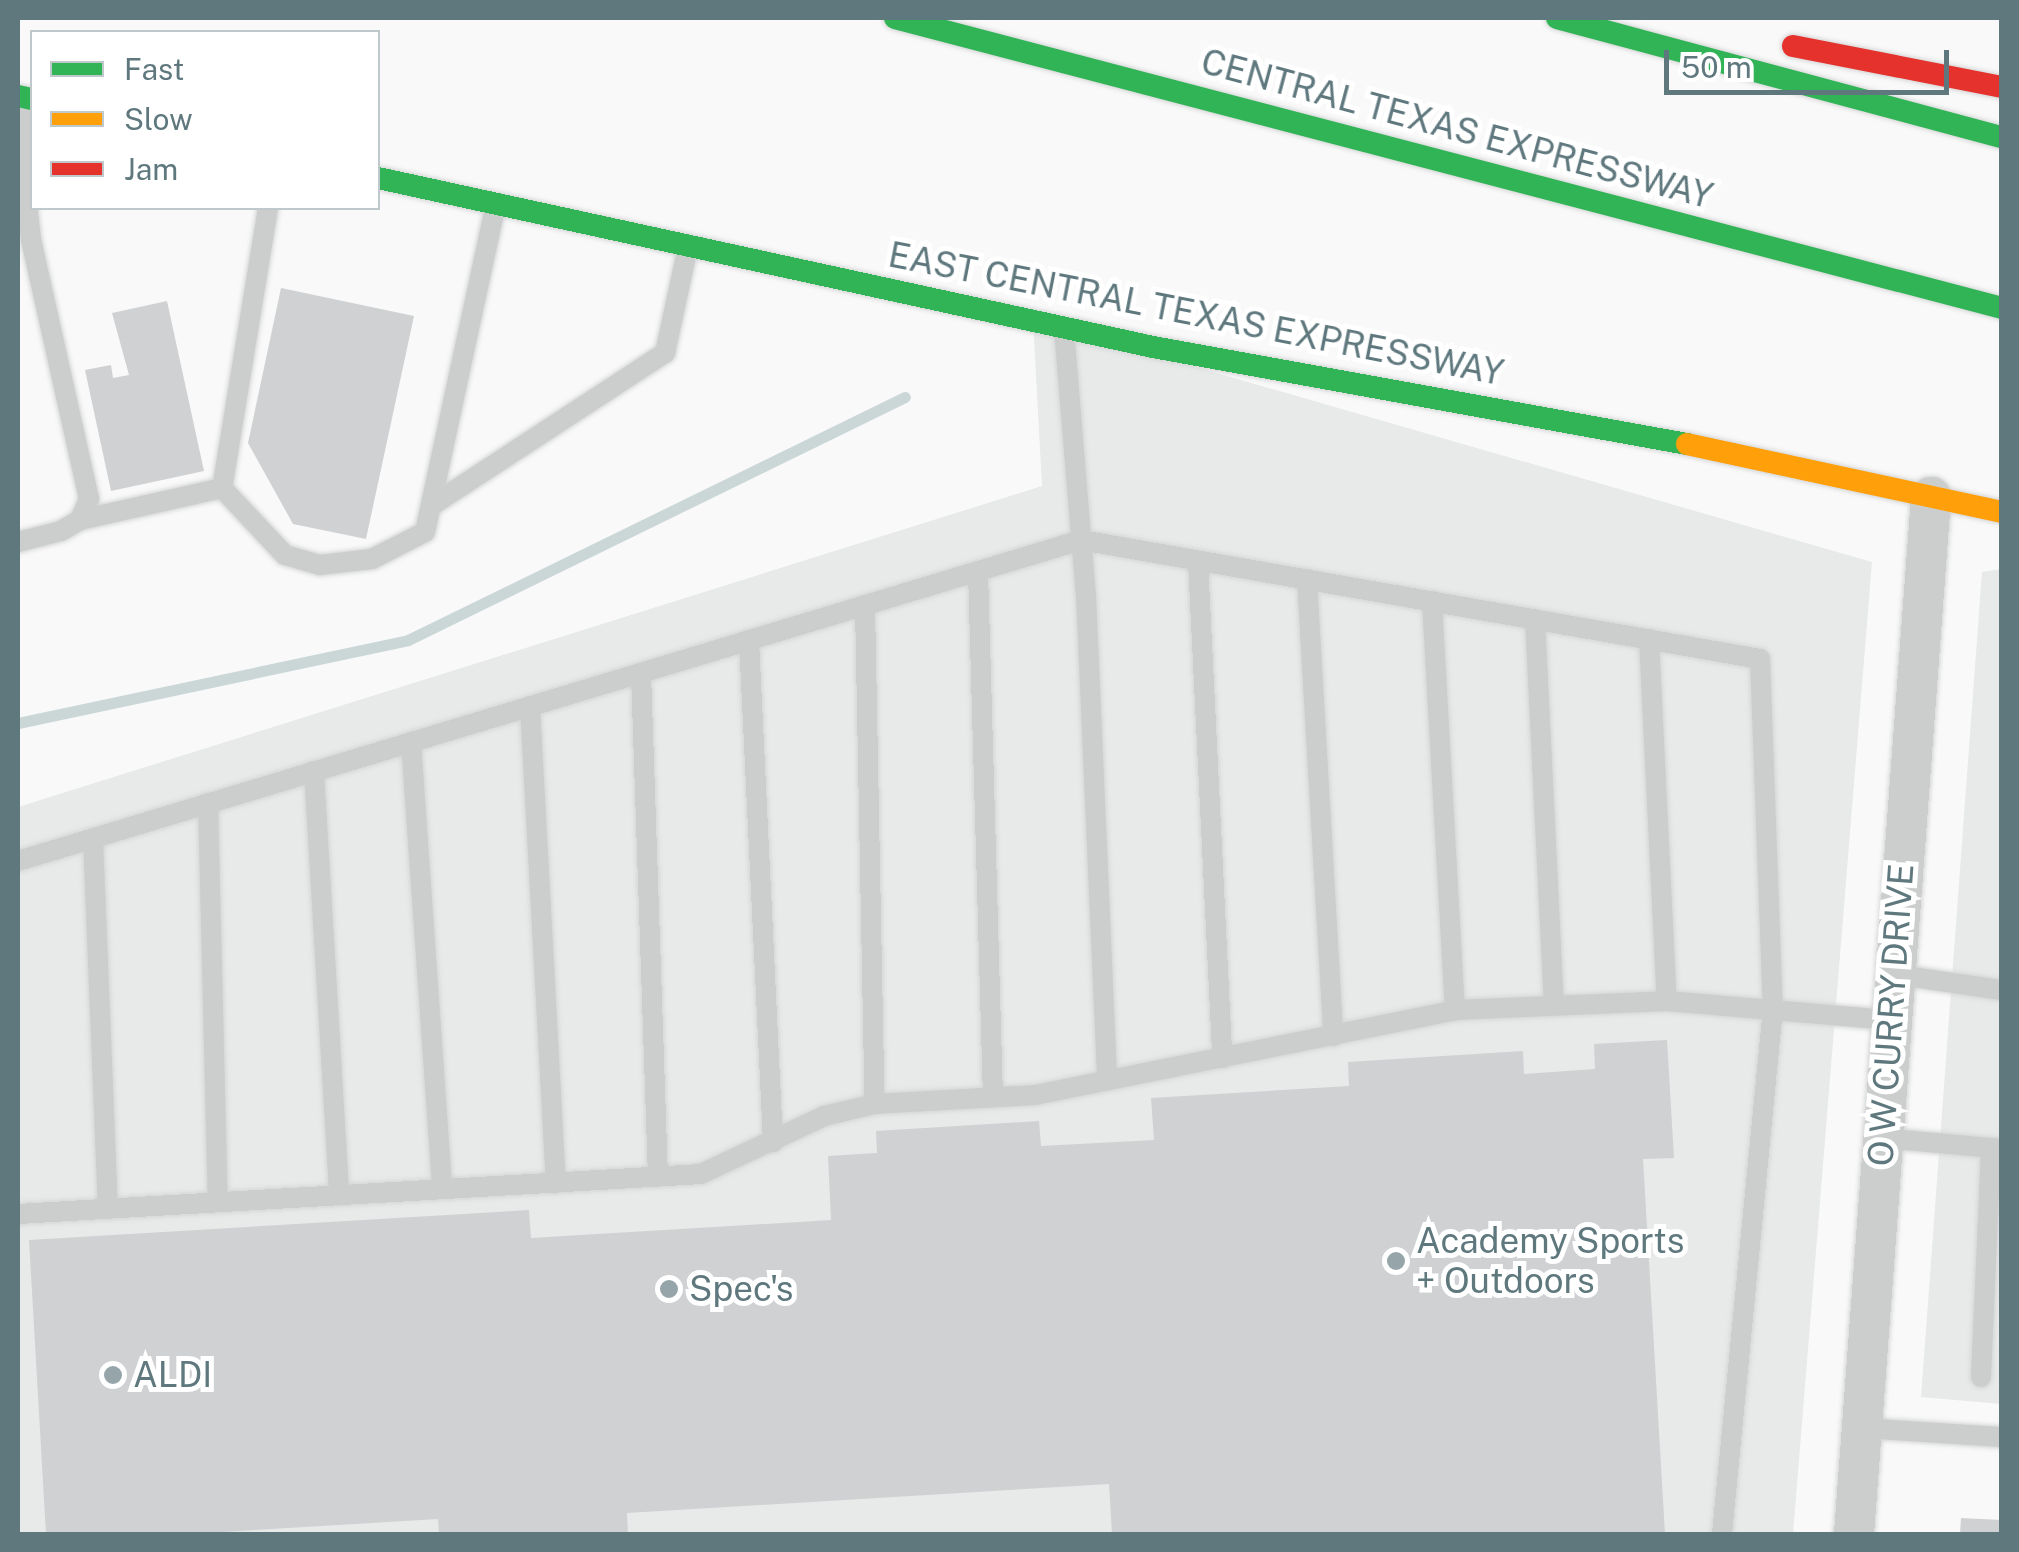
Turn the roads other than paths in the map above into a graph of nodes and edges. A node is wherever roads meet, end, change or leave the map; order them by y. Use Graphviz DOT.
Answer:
graph roads {
  1 [pos="895,18"];
  2 [pos="1557,18"];
  3 [pos="1619,34"];
  4 [pos="1729,41"];
  5 [pos="1766,43"];
  6 [pos="2002,87"];
  7 [pos="27,98"];
  8 [pos="2002,137"];
  9 [pos="380,178"];
  10 [pos="496,204"];
  11 [pos="268,210"];
  12 [pos="688,245"];
  13 [pos="1836,265"];
  14 [pos="2002,308"];
  15 [pos="2002,322"];
  16 [pos="1064,327"];
  17 [pos="222,488"];
  18 [pos="1931,497"];
  19 [pos="431,506"];
  20 [pos="2002,512"];
  21 [pos="80,520"];
  22 [pos="1082,540"];
  23 [pos="18,542"];
  24 [pos="1198,561"];
  25 [pos="978,571"];
  26 [pos="1307,580"];
  27 [pos="1432,601"];
  28 [pos="865,605"];
  29 [pos="1535,619"];
  30 [pos="1649,639"];
  31 [pos="750,640"];
  32 [pos="641,672"];
  33 [pos="530,706"];
  34 [pos="411,742"];
  35 [pos="314,771"];
  36 [pos="208,803"];
  37 [pos="93,838"];
  38 [pos="18,861"];
  39 [pos="1893,974"];
  40 [pos="2001,989"];
  41 [pos="1667,1001"];
  42 [pos="1554,1006"];
  43 [pos="1773,1008"];
  44 [pos="1455,1010"];
  45 [pos="1890,1020"];
  46 [pos="1333,1036"];
  47 [pos="1222,1058"];
  48 [pos="1107,1081"];
  49 [pos="993,1097"];
  50 [pos="875,1104"];
  51 [pos="1882,1138"];
  52 [pos="773,1142"];
  53 [pos="1996,1148"];
  54 [pos="658,1176"];
  55 [pos="556,1183"];
  56 [pos="442,1189"];
  57 [pos="339,1195"];
  58 [pos="218,1202"];
  59 [pos="108,1209"];
  60 [pos="18,1214"];
  61 [pos="1981,1377"];
  62 [pos="1862,1428"];
  63 [pos="2002,1438"];
  64 [pos="1722,1534"];
  65 [pos="1854,1534"];
  1 -- 13 [label="main road, CENTRAL TEXAS EXPRESSWAY"];
  2 -- 3 [label="main road"];
  3 -- 4 [label="main road"];
  3 -- 8 [label="main road"];
  5 -- 6 [label="main road"];
  7 -- 21 [label="lane"];
  9 -- 10 [label="main road, EAST CENTRAL TEXAS EXPRESSWAY"];
  10 -- 12 [label="main road, EAST CENTRAL TEXAS EXPRESSWAY"];
  10 -- 19 [label="lane"];
  11 -- 17 [label="lane"];
  12 -- 16 [label="main road, EAST CENTRAL TEXAS EXPRESSWAY"];
  12 -- 19 [label="lane"];
  13 -- 14 [label="main road, CENTRAL TEXAS EXPRESSWAY"];
  13 -- 15 [label="main road"];
  16 -- 18 [label="main road, EAST CENTRAL TEXAS EXPRESSWAY"];
  16 -- 22 [label="lane"];
  17 -- 19 [label="lane"];
  17 -- 21 [label="lane"];
  18 -- 20 [label="main road, EAST CENTRAL TEXAS EXPRESSWAY"];
  18 -- 39 [label="street, O W CURRY DRIVE"];
  21 -- 23 [label="lane"];
  22 -- 24 [label="lane"];
  22 -- 25 [label="lane"];
  22 -- 48 [label="lane"];
  24 -- 26 [label="lane"];
  24 -- 47 [label="lane"];
  25 -- 28 [label="lane"];
  25 -- 49 [label="lane"];
  26 -- 27 [label="lane"];
  26 -- 46 [label="lane"];
  27 -- 29 [label="lane"];
  27 -- 44 [label="lane"];
  28 -- 31 [label="lane"];
  28 -- 50 [label="lane"];
  29 -- 30 [label="lane"];
  29 -- 42 [label="lane"];
  30 -- 41 [label="lane"];
  30 -- 43 [label="lane"];
  31 -- 32 [label="lane"];
  31 -- 52 [label="lane"];
  32 -- 33 [label="lane"];
  32 -- 54 [label="lane"];
  33 -- 34 [label="lane"];
  33 -- 55 [label="lane"];
  34 -- 35 [label="lane"];
  34 -- 56 [label="lane"];
  35 -- 36 [label="lane"];
  35 -- 57 [label="lane"];
  36 -- 37 [label="lane"];
  36 -- 58 [label="lane"];
  37 -- 38 [label="lane"];
  37 -- 59 [label="lane"];
  39 -- 40 [label="lane"];
  39 -- 45 [label="street, O W CURRY DRIVE"];
  41 -- 42 [label="lane"];
  41 -- 43 [label="lane"];
  42 -- 44 [label="lane"];
  43 -- 45 [label="lane"];
  43 -- 64 [label="lane"];
  44 -- 46 [label="lane"];
  45 -- 51 [label="street, O W CURRY DRIVE"];
  46 -- 47 [label="lane"];
  47 -- 48 [label="lane"];
  48 -- 49 [label="lane"];
  49 -- 50 [label="lane"];
  50 -- 52 [label="lane"];
  51 -- 53 [label="lane"];
  51 -- 62 [label="street, O W CURRY DRIVE"];
  52 -- 54 [label="lane"];
  53 -- 61 [label="lane"];
  54 -- 55 [label="lane"];
  55 -- 56 [label="lane"];
  56 -- 57 [label="lane"];
  57 -- 58 [label="lane"];
  58 -- 59 [label="lane"];
  59 -- 60 [label="lane"];
  62 -- 63 [label="lane"];
  62 -- 65 [label="street, O W CURRY DRIVE"];
}
